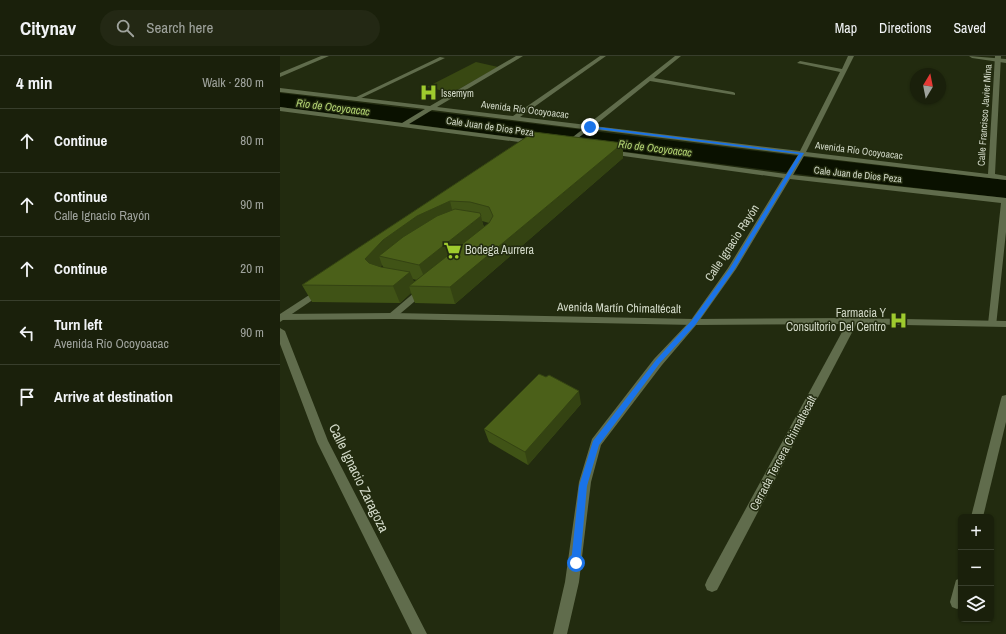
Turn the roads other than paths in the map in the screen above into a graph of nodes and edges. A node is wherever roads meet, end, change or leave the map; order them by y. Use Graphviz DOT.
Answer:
graph roads {
  1 [pos="326,56"];
  2 [pos="520,56"];
  3 [pos="603,56"];
  4 [pos="678,56"];
  5 [pos="851,56"];
  6 [pos="972,56"];
  7 [pos="442,58"];
  8 [pos="998,58"];
  9 [pos="1006,61"];
  10 [pos="800,63"];
  11 [pos="843,71"];
  12 [pos="280,75"];
  13 [pos="649,79"];
  14 [pos="280,90"];
  15 [pos="733,94"];
  16 [pos="355,99"];
  17 [pos="427,109"];
  18 [pos="280,110"];
  19 [pos="515,118"];
  20 [pos="406,123"];
  21 [pos="590,127"];
  22 [pos="527,141"];
  23 [pos="542,143"];
  24 [pos="566,146"];
  25 [pos="516,150"];
  26 [pos="603,152"];
  27 [pos="801,155"];
  28 [pos="790,175"];
  29 [pos="991,176"];
  30 [pos="1006,178"];
  31 [pos="1006,201"];
  32 [pos="412,284"];
  33 [pos="327,286"];
  34 [pos="392,316"];
  35 [pos="281,320"];
  36 [pos="852,321"];
  37 [pos="694,322"];
  38 [pos="993,324"];
  39 [pos="1006,324"];
  40 [pos="280,330"];
  41 [pos="1006,399"];
  42 [pos="978,514"];
  43 [pos="712,585"];
  44 [pos="961,586"];
  45 [pos="957,602"];
  46 [pos="420,634"];
  47 [pos="560,634"];
  1 -- 12 [label="street"];
  2 -- 17 [label="street"];
  3 -- 19 [label="street"];
  4 -- 13 [label="street"];
  5 -- 11 [label="street"];
  6 -- 8 [label="street"];
  7 -- 16 [label="street"];
  8 -- 9 [label="street"];
  8 -- 29 [label="street, Calle Francisco Javier Mina"];
  10 -- 11 [label="street"];
  11 -- 27 [label="street"];
  13 -- 15 [label="street"];
  13 -- 21 [label="street"];
  14 -- 16 [label="street, Avenida Río Ocoyoacac"];
  16 -- 17 [label="street, Avenida Río Ocoyoacac"];
  17 -- 19 [label="street, Avenida Río Ocoyoacac"];
  17 -- 20 [label="street"];
  18 -- 20 [label="street, Cale Juan de Dios Peza"];
  19 -- 21 [label="street, Avenida Río Ocoyoacac"];
  20 -- 22 [label="street, Cale Juan de Dios Peza"];
  21 -- 24 [label="street"];
  21 -- 27 [label="street, Avenida Río Ocoyoacac"];
  22 -- 23 [label="street, Cale Juan de Dios Peza"];
  22 -- 25 [label="street"];
  26 -- 28 [label="street, Cale Juan de Dios Peza"];
  27 -- 28 [label="street, Calle Ignacio Rayón"];
  27 -- 29 [label="street, Avenida Río Ocoyoacac"];
  28 -- 31 [label="street, Cale Juan de Dios Peza"];
  28 -- 37 [label="street, Calle Ignacio Rayón"];
  29 -- 30 [label="street, Avenida Río Ocoyoacac"];
  31 -- 38 [label="street"];
  32 -- 34 [label="street"];
  33 -- 35 [label="street"];
  34 -- 35 [label="street, Avenida Martín Chimaltécalt"];
  34 -- 37 [label="street, Avenida Martín Chimaltécalt"];
  36 -- 37 [label="street, Avenida Martín Chimaltécalt"];
  36 -- 38 [label="street, Avenida Martín Chimaltécalt"];
  36 -- 43 [label="street, Cerrada Tercera Chimaltecalt"];
  37 -- 47 [label="street, Calle Ignacio Rayón"];
  38 -- 39 [label="street, Avenida Martín Chimaltécalt"];
  40 -- 46 [label="street, Calle Ignacio Zaragoza"];
  41 -- 42 [label="street"];
  44 -- 45 [label="street"];
}
